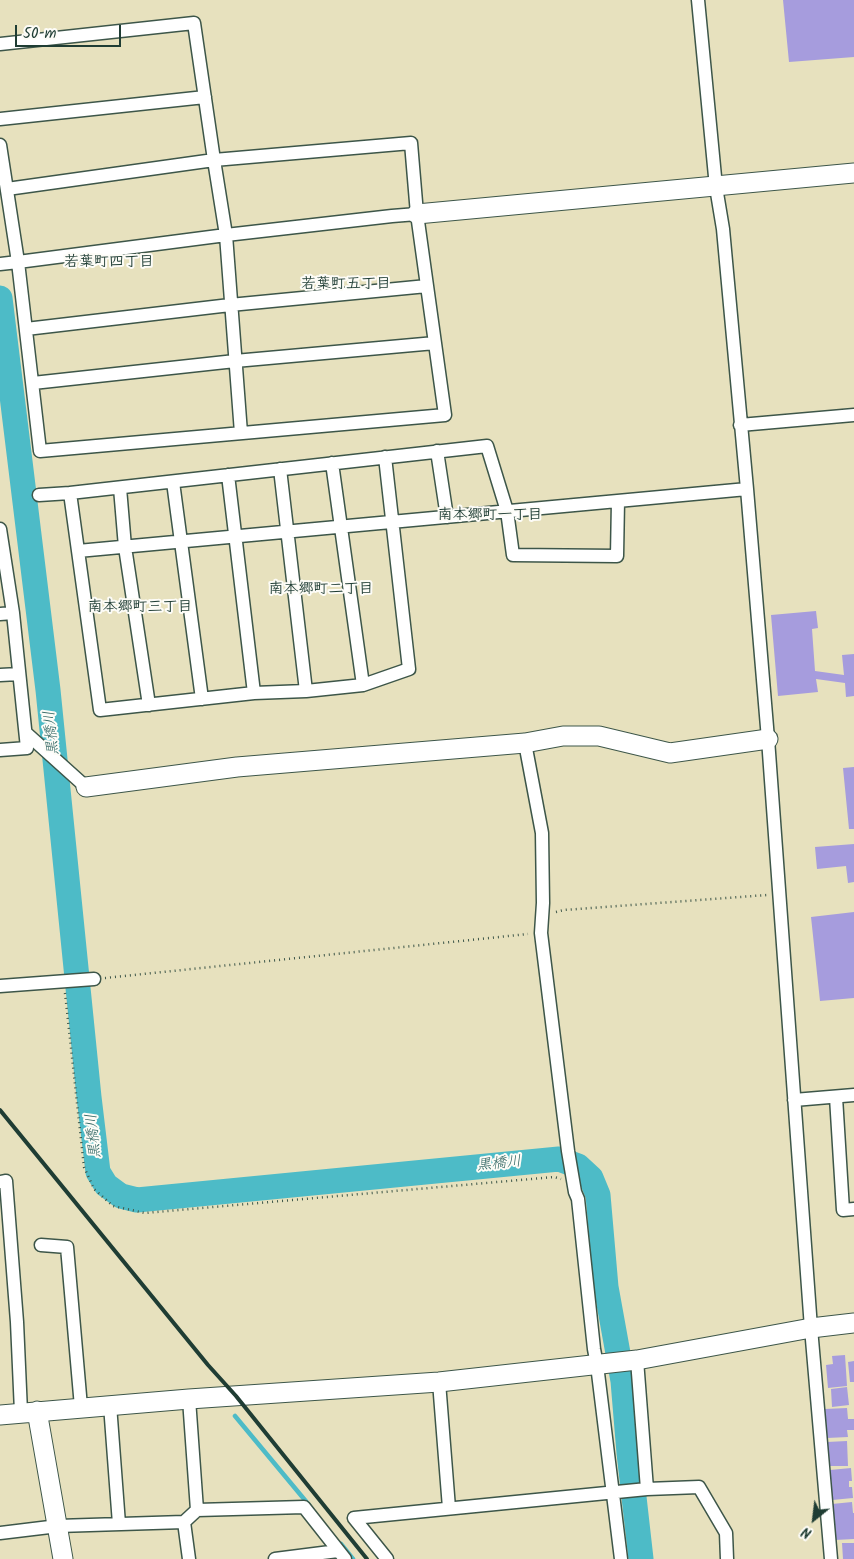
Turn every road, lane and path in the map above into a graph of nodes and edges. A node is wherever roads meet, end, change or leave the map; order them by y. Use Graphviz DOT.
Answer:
graph roads {
  1 [pos="698,0"];
  2 [pos="0,44"];
  3 [pos="205,98"];
  4 [pos="0,119"];
  5 [pos="0,145"];
  6 [pos="214,160"];
  7 [pos="854,172"];
  8 [pos="716,187"];
  9 [pos="7,189"];
  10 [pos="417,214"];
  11 [pos="226,235"];
  12 [pos="18,262"];
  13 [pos="0,264"];
  14 [pos="427,286"];
  15 [pos="230,305"];
  16 [pos="26,328"];
  17 [pos="435,343"];
  18 [pos="235,361"];
  19 [pos="33,383"];
  20 [pos="854,416"];
  21 [pos="740,425"];
  22 [pos="241,433"];
  23 [pos="437,451"];
  24 [pos="385,457"];
  25 [pos="332,463"];
  26 [pos="280,469"];
  27 [pos="228,475"];
  28 [pos="173,482"];
  29 [pos="120,488"];
  30 [pos="747,489"];
  31 [pos="70,494"];
  32 [pos="39,495"];
  33 [pos="618,501"];
  34 [pos="507,511"];
  35 [pos="447,517"];
  36 [pos="392,522"];
  37 [pos="340,527"];
  38 [pos="0,528"];
  39 [pos="287,532"];
  40 [pos="236,536"];
  41 [pos="181,541"];
  42 [pos="1,546"];
  43 [pos="126,547"];
  44 [pos="78,551"];
  45 [pos="6,613"];
  46 [pos="19,674"];
  47 [pos="0,675"];
  48 [pos="362,685"];
  49 [pos="306,691"];
  50 [pos="254,693"];
  51 [pos="202,699"];
  52 [pos="149,705"];
  53 [pos="26,733"];
  54 [pos="768,740"];
  55 [pos="525,743"];
  56 [pos="0,750"];
  57 [pos="86,787"];
  58 [pos="779,894"];
  59 [pos="542,915"];
  60 [pos="541,933"];
  61 [pos="94,979"];
  62 [pos="67,981"];
  63 [pos="0,986"];
  64 [pos="854,1095"];
  65 [pos="836,1096"];
  66 [pos="794,1100"];
  67 [pos="0,1182"];
  68 [pos="573,1182"];
  69 [pos="854,1209"];
  70 [pos="41,1245"];
  71 [pos="854,1323"];
  72 [pos="810,1328"];
  73 [pos="637,1360"];
  74 [pos="597,1365"];
  75 [pos="439,1382"];
  76 [pos="189,1399"];
  77 [pos="110,1405"];
  78 [pos="81,1407"];
  79 [pos="29,1412"];
  80 [pos="0,1415"];
  81 [pos="647,1489"];
  82 [pos="613,1493"];
  83 [pos="449,1508"];
  84 [pos="197,1510"];
  85 [pos="184,1522"];
  86 [pos="119,1524"];
  87 [pos="58,1526"];
  88 [pos="0,1533"];
  89 [pos="342,1555"];
  90 [pos="63,1559"];
  91 [pos="189,1559"];
  92 [pos="276,1559"];
  93 [pos="387,1559"];
  94 [pos="621,1559"];
  95 [pos="727,1559"];
  96 [pos="831,1559"];
  1 -- 8 [label="street"];
  2 -- 3 [label="street"];
  3 -- 4 [label="street"];
  3 -- 6 [label="street"];
  5 -- 9 [label="street"];
  6 -- 9 [label="street"];
  6 -- 10 [label="street"];
  6 -- 11 [label="street"];
  7 -- 8 [label="street"];
  8 -- 10 [label="street"];
  8 -- 21 [label="street"];
  9 -- 12 [label="street"];
  10 -- 11 [label="street"];
  10 -- 14 [label="street"];
  11 -- 12 [label="street"];
  11 -- 15 [label="street"];
  12 -- 13 [label="street"];
  12 -- 16 [label="street"];
  14 -- 15 [label="street"];
  14 -- 17 [label="street"];
  15 -- 16 [label="street"];
  15 -- 18 [label="street"];
  16 -- 19 [label="street"];
  17 -- 18 [label="street"];
  17 -- 22 [label="street"];
  18 -- 19 [label="street"];
  18 -- 22 [label="street"];
  19 -- 22 [label="street"];
  20 -- 21 [label="street"];
  21 -- 30 [label="street"];
  23 -- 24 [label="street"];
  23 -- 34 [label="street"];
  23 -- 35 [label="street"];
  24 -- 25 [label="street"];
  24 -- 36 [label="street"];
  25 -- 26 [label="street"];
  25 -- 37 [label="street"];
  26 -- 27 [label="street"];
  26 -- 39 [label="street"];
  27 -- 28 [label="street"];
  27 -- 40 [label="street"];
  28 -- 29 [label="street"];
  28 -- 41 [label="street"];
  29 -- 31 [label="street"];
  29 -- 43 [label="street"];
  30 -- 33 [label="street"];
  30 -- 54 [label="street"];
  31 -- 32 [label="street"];
  31 -- 44 [label="street"];
  33 -- 34 [label="street"];
  33 -- 34 [label="street"];
  34 -- 35 [label="street"];
  35 -- 36 [label="street"];
  36 -- 37 [label="street"];
  36 -- 48 [label="street"];
  37 -- 39 [label="street"];
  37 -- 48 [label="street"];
  38 -- 42 [label="street"];
  39 -- 40 [label="street"];
  39 -- 49 [label="street"];
  40 -- 41 [label="street"];
  40 -- 50 [label="street"];
  41 -- 43 [label="street"];
  41 -- 51 [label="street"];
  42 -- 45 [label="street"];
  43 -- 44 [label="street"];
  43 -- 52 [label="street"];
  44 -- 52 [label="street"];
  45 -- 46 [label="street"];
  46 -- 47 [label="street"];
  46 -- 53 [label="street"];
  48 -- 49 [label="street"];
  49 -- 50 [label="street"];
  50 -- 51 [label="street"];
  51 -- 52 [label="street"];
  53 -- 56 [label="street"];
  53 -- 57 [label="street"];
  54 -- 55 [label="street"];
  54 -- 58 [label="street"];
  55 -- 57 [label="street"];
  55 -- 59 [label="street"];
  58 -- 59 [label="path"];
  58 -- 66 [label="street"];
  59 -- 60 [label="street"];
  60 -- 61 [label="path"];
  60 -- 68 [label="street"];
  61 -- 62 [label="street"];
  62 -- 63 [label="street"];
  62 -- 68 [label="path"];
  64 -- 65 [label="street"];
  65 -- 66 [label="street"];
  65 -- 69 [label="street"];
  66 -- 72 [label="street"];
  67 -- 79 [label="street"];
  68 -- 74 [label="street"];
  70 -- 78 [label="street"];
  71 -- 72 [label="street"];
  72 -- 73 [label="street"];
  72 -- 96 [label="street"];
  73 -- 74 [label="street"];
  73 -- 81 [label="street"];
  74 -- 75 [label="street"];
  74 -- 82 [label="street"];
  75 -- 76 [label="street"];
  75 -- 83 [label="street"];
  76 -- 77 [label="street"];
  76 -- 84 [label="street"];
  77 -- 78 [label="street"];
  77 -- 86 [label="street"];
  78 -- 79 [label="street"];
  79 -- 80 [label="street"];
  79 -- 87 [label="street"];
  81 -- 82 [label="street"];
  81 -- 95 [label="street"];
  82 -- 83 [label="street"];
  82 -- 94 [label="street"];
  83 -- 93 [label="street"];
  84 -- 85 [label="street"];
  84 -- 89 [label="street"];
  85 -- 86 [label="street"];
  85 -- 91 [label="street"];
  86 -- 87 [label="street"];
  87 -- 88 [label="street"];
  87 -- 90 [label="street"];
  89 -- 92 [label="street"];
}
